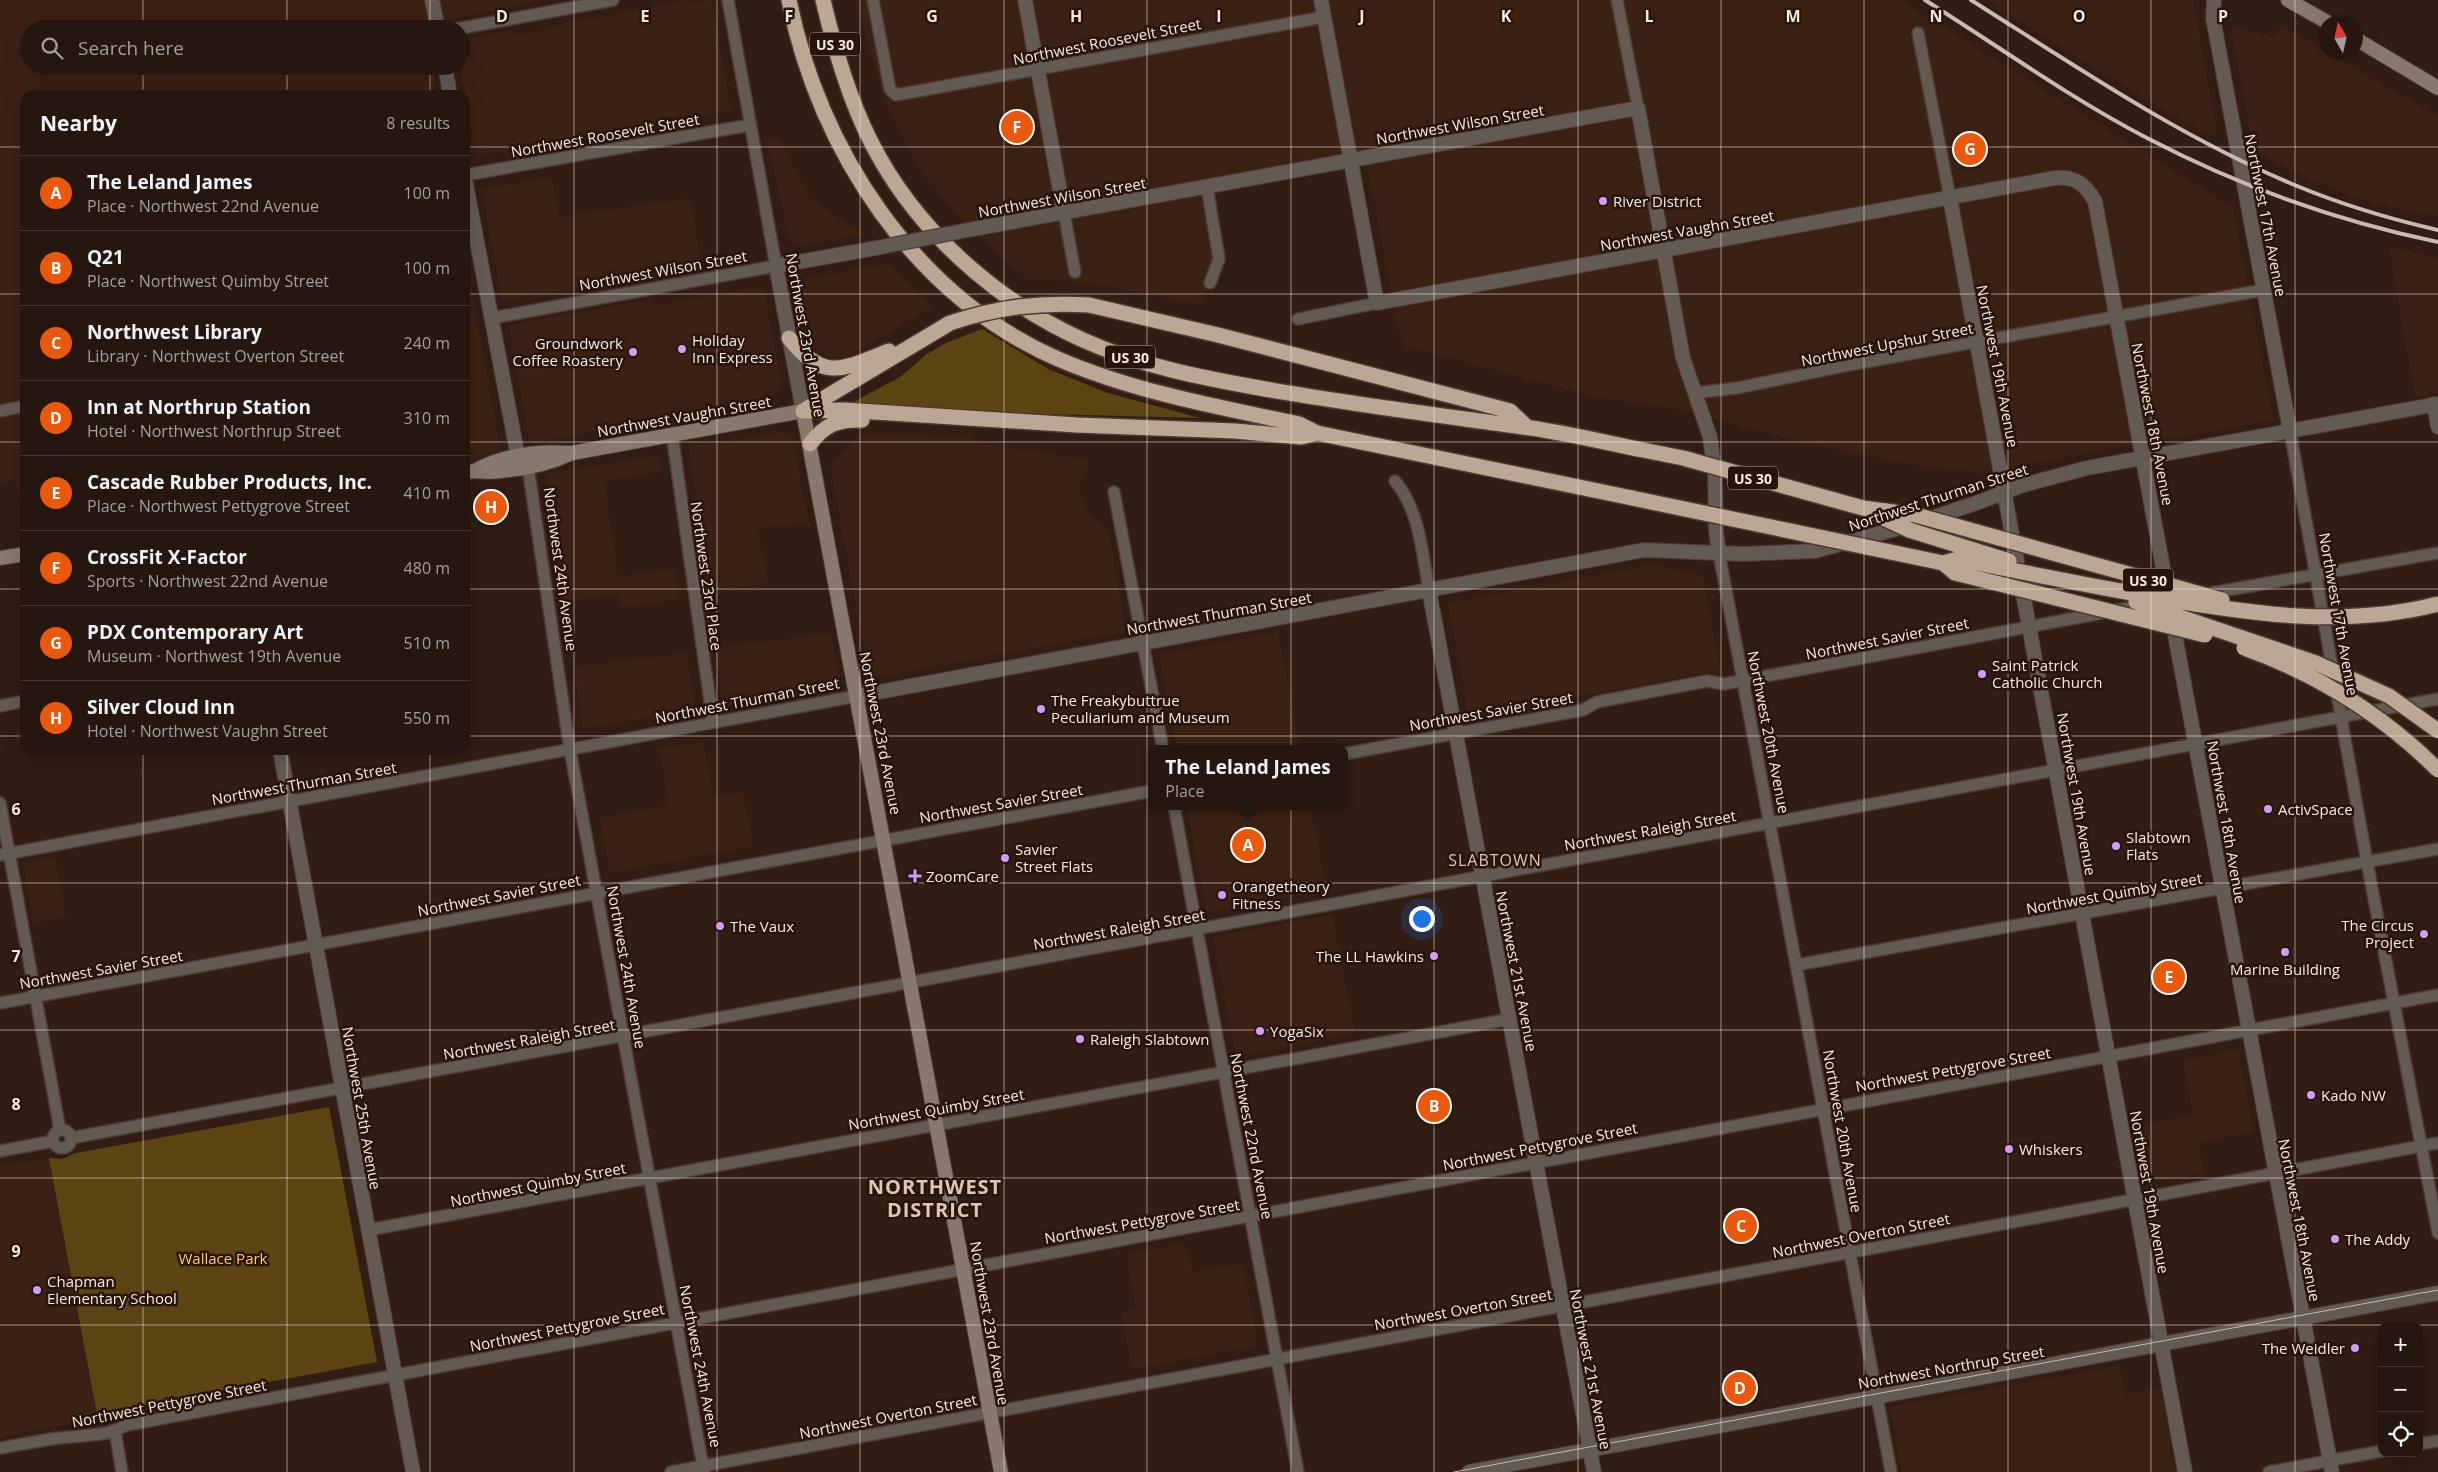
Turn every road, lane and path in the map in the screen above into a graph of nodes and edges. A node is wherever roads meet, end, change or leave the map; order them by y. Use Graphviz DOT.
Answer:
graph roads {
  1 [pos="432,0"];
  2 [pos="613,0"];
  3 [pos="728,0"];
  4 [pos="789,0"];
  5 [pos="823,0"];
  6 [pos="872,0"];
  7 [pos="1025,0"];
  8 [pos="1321,0"];
  9 [pos="1617,0"];
  10 [pos="2214,0"];
  11 [pos="2288,0"];
  12 [pos="580,3"];
  13 [pos="1324,17"];
  14 [pos="2318,17"];
  15 [pos="436,20"];
  16 [pos="470,26"];
  17 [pos="1918,33"];
  18 [pos="2363,43"];
  19 [pos="1038,70"];
  20 [pos="447,75"];
  21 [pos="2438,88"];
  22 [pos="449,90"];
  23 [pos="1638,108"];
  24 [pos="750,125"];
  25 [pos="1351,160"];
  26 [pos="470,176"];
  27 [pos="2080,182"];
  28 [pos="1207,187"];
  29 [pos="1950,198"];
  30 [pos="470,203"];
  31 [pos="1064,214"];
  32 [pos="1664,250"];
  33 [pos="776,266"];
  34 [pos="1075,272"];
  35 [pos="1210,283"];
  36 [pos="2264,290"];
  37 [pos="1377,303"];
  38 [pos="2116,316"];
  39 [pos="492,318"];
  40 [pos="1298,319"];
  41 [pos="790,338"];
  42 [pos="921,340"];
  43 [pos="1977,342"];
  44 [pos="1694,393"];
  45 [pos="2436,404"];
  46 [pos="20,407"];
  47 [pos="0,411"];
  48 [pos="803,411"];
  49 [pos="982,419"];
  50 [pos="1527,427"];
  51 [pos="2438,427"];
  52 [pos="2290,431"];
  53 [pos="1316,433"];
  54 [pos="672,434"];
  55 [pos="810,444"];
  56 [pos="2144,458"];
  57 [pos="523,462"];
  58 [pos="471,471"];
  59 [pos="1395,481"];
  60 [pos="1114,492"];
  61 [pos="2005,492"];
  62 [pos="1862,508"];
  63 [pos="2438,552"];
  64 [pos="1719,553"];
  65 [pos="20,555"];
  66 [pos="0,558"];
  67 [pos="1943,563"];
  68 [pos="2316,574"];
  69 [pos="1430,590"];
  70 [pos="2169,601"];
  71 [pos="2438,602"];
  72 [pos="2029,626"];
  73 [pos="1144,643"];
  74 [pos="1742,680"];
  75 [pos="857,696"];
  76 [pos="2438,699"];
  77 [pos="20,702"];
  78 [pos="0,706"];
  79 [pos="2341,717"];
  80 [pos="713,722"];
  81 [pos="2438,731"];
  82 [pos="1457,732"];
  83 [pos="2196,744"];
  84 [pos="1163,745"];
  85 [pos="570,750"];
  86 [pos="1348,753"];
  87 [pos="281,755"];
  88 [pos="2056,769"];
  89 [pos="2438,770"];
  90 [pos="1148,792"];
  91 [pos="290,802"];
  92 [pos="0,803"];
  93 [pos="1175,810"];
  94 [pos="1769,824"];
  95 [pos="884,839"];
  96 [pos="2438,849"];
  97 [pos="5,854"];
  98 [pos="2367,862"];
  99 [pos="1483,876"];
  100 [pos="2222,888"];
  101 [pos="597,892"];
  102 [pos="2082,914"];
  103 [pos="1197,930"];
  104 [pos="316,945"];
  105 [pos="1796,965"];
  106 [pos="910,982"];
  107 [pos="2438,995"];
  108 [pos="36,996"];
  109 [pos="0,1003"];
  110 [pos="2395,1003"];
  111 [pos="1510,1019"];
  112 [pos="2248,1029"];
  113 [pos="624,1037"];
  114 [pos="2108,1056"];
  115 [pos="1223,1072"];
  116 [pos="343,1088"];
  117 [pos="1822,1108"];
  118 [pos="937,1124"];
  119 [pos="60,1130"];
  120 [pos="71,1138"];
  121 [pos="53,1142"];
  122 [pos="2438,1144"];
  123 [pos="2422,1146"];
  124 [pos="0,1151"];
  125 [pos="1536,1161"];
  126 [pos="2275,1174"];
  127 [pos="650,1178"];
  128 [pos="2135,1199"];
  129 [pos="1251,1216"];
  130 [pos="368,1230"];
  131 [pos="2438,1233"];
  132 [pos="1848,1253"];
  133 [pos="964,1268"];
  134 [pos="2438,1293"];
  135 [pos="1563,1306"];
  136 [pos="2302,1318"];
  137 [pos="676,1321"];
  138 [pos="2161,1344"];
  139 [pos="1276,1358"];
  140 [pos="396,1375"];
  141 [pos="1877,1397"];
  142 [pos="990,1412"];
  143 [pos="115,1431"];
  144 [pos="2438,1441"];
  145 [pos="2423,1443"];
  146 [pos="0,1448"];
  147 [pos="1590,1449"];
  148 [pos="2378,1452"];
  149 [pos="2331,1466"];
  150 [pos="704,1469"];
  151 [pos="122,1472"];
  152 [pos="413,1472"];
  153 [pos="671,1472"];
  154 [pos="1001,1472"];
  155 [pos="1298,1472"];
  156 [pos="1469,1472"];
  157 [pos="1594,1472"];
  158 [pos="1891,1472"];
  159 [pos="2185,1472"];
  160 [pos="2269,1472"];
  1 -- 15 [label="street"];
  2 -- 12 [label="street"];
  3 -- 24 [label="street, Northwest 23rd Avenue"];
  4 -- 53 [label="highway, US 30"];
  5 -- 50 [label="highway, US 30"];
  6 -- 19 [label="street, Northwest Roosevelt Street"];
  7 -- 19 [label="street"];
  8 -- 13 [label="street"];
  9 -- 23 [label="street, Northwest 20th Avenue"];
  10 -- 36 [label="street, Northwest 17th Avenue"];
  11 -- 14 [label="main road"];
  12 -- 16 [label="street"];
  13 -- 19 [label="street, Northwest Roosevelt Street"];
  13 -- 25 [label="street"];
  17 -- 29 [label="street, Northwest 19th Avenue"];
  18 -- 21 [label="main road"];
  19 -- 31 [label="street"];
  20 -- 22 [label="street"];
  23 -- 25 [label="street, Northwest Wilson Street"];
  23 -- 32 [label="street, Northwest 20th Avenue"];
  24 -- 26 [label="street, Northwest Roosevelt Street"];
  24 -- 33 [label="street, Northwest 23rd Avenue"];
  25 -- 28 [label="street, Northwest Wilson Street"];
  25 -- 37 [label="street"];
  27 -- 29 [label="street, Northwest Vaughn Street"];
  27 -- 38 [label="street, Northwest 18th Avenue"];
  28 -- 31 [label="street, Northwest Wilson Street"];
  28 -- 35 [label="street"];
  29 -- 32 [label="street, Northwest Vaughn Street"];
  29 -- 43 [label="street, Northwest 19th Avenue"];
  30 -- 39 [label="street, Northwest 24th Avenue"];
  31 -- 33 [label="street, Northwest Wilson Street, bridge"];
  31 -- 34 [label="street"];
  32 -- 37 [label="street, Northwest Vaughn Street"];
  32 -- 44 [label="street, Northwest 20th Avenue"];
  33 -- 39 [label="street, Northwest Wilson Street"];
  33 -- 41 [label="street, Northwest 23rd Avenue"];
  36 -- 38 [label="street, Northwest Upshur Street"];
  36 -- 52 [label="street, Northwest 17th Avenue"];
  37 -- 40 [label="street, Northwest Vaughn Street"];
  38 -- 43 [label="street, Northwest Upshur Street"];
  38 -- 56 [label="street, Northwest 18th Avenue"];
  39 -- 57 [label="street, Northwest 24th Avenue"];
  41 -- 42 [label="highway"];
  41 -- 48 [label="street, Northwest 23rd Avenue"];
  42 -- 48 [label="highway"];
  42 -- 50 [label="highway, bridge"];
  43 -- 44 [label="street, Northwest Upshur Street"];
  43 -- 61 [label="street, Northwest 19th Avenue"];
  44 -- 64 [label="street, Northwest 20th Avenue"];
  45 -- 51 [label="street"];
  45 -- 52 [label="street, Northwest Thurman Street"];
  46 -- 47 [label="street"];
  48 -- 49 [label="highway"];
  48 -- 54 [label="main road, Northwest Vaughn Street"];
  48 -- 55 [label="main road, Northwest 23rd Avenue"];
  49 -- 53 [label="highway"];
  49 -- 55 [label="highway"];
  50 -- 62 [label="highway, US 30, bridge"];
  52 -- 56 [label="street, Northwest Thurman Street"];
  52 -- 68 [label="street, Northwest 17th Avenue"];
  53 -- 67 [label="highway, US 30, bridge"];
  54 -- 57 [label="main road, Northwest Vaughn Street"];
  54 -- 80 [label="street, Northwest 23rd Place"];
  55 -- 75 [label="main road, Northwest 23rd Avenue"];
  56 -- 61 [label="street, Northwest Thurman Street"];
  56 -- 70 [label="street, Northwest 18th Avenue"];
  57 -- 58 [label="main road, Northwest Vaughn Street"];
  57 -- 85 [label="street, Northwest 24th Avenue"];
  59 -- 69 [label="street, Northwest 21st Avenue"];
  60 -- 73 [label="street"];
  61 -- 64 [label="street, Northwest Thurman Street"];
  61 -- 72 [label="street, Northwest 19th Avenue"];
  62 -- 71 [label="highway, US 30, bridge"];
  62 -- 81 [label="highway, bridge"];
  63 -- 68 [label="street, Northwest Savier Street"];
  64 -- 69 [label="street, Northwest Thurman Street"];
  64 -- 74 [label="street, Northwest 20th Avenue"];
  65 -- 66 [label="main road"];
  67 -- 71 [label="highway, US 30, bridge"];
  67 -- 89 [label="highway, bridge"];
  68 -- 70 [label="street, Northwest Savier Street"];
  68 -- 79 [label="street, Northwest 17th Avenue"];
  69 -- 73 [label="street, Northwest Thurman Street"];
  69 -- 82 [label="street, Northwest 21st Avenue"];
  70 -- 72 [label="street, Northwest Savier Street"];
  70 -- 83 [label="street, Northwest 18th Avenue"];
  72 -- 74 [label="street, Northwest Savier Street"];
  72 -- 88 [label="street, Northwest 19th Avenue"];
  73 -- 75 [label="street, Northwest Thurman Street"];
  73 -- 84 [label="street"];
  74 -- 82 [label="street, Northwest Savier Street"];
  74 -- 94 [label="street, Northwest 20th Avenue"];
  75 -- 80 [label="street, Northwest Thurman Street"];
  75 -- 95 [label="main road, Northwest 23rd Avenue"];
  76 -- 79 [label="street, Northwest Raleigh Street"];
  77 -- 78 [label="street"];
  79 -- 83 [label="street, Northwest Raleigh Street"];
  79 -- 98 [label="street, Northwest 17th Avenue"];
  80 -- 85 [label="street, Northwest Thurman Street"];
  82 -- 86 [label="street, Northwest Savier Street"];
  82 -- 99 [label="street, Northwest 21st Avenue"];
  83 -- 88 [label="street, Northwest Raleigh Street"];
  83 -- 100 [label="street, Northwest 18th Avenue"];
  85 -- 91 [label="street, Northwest Thurman Street"];
  85 -- 101 [label="street, Northwest 24th Avenue"];
  87 -- 91 [label="street, Northwest 25th Avenue"];
  88 -- 94 [label="street, Northwest Raleigh Street"];
  88 -- 102 [label="street, Northwest 19th Avenue"];
  90 -- 95 [label="street, Northwest Savier Street"];
  91 -- 97 [label="street, Northwest Thurman Street"];
  91 -- 104 [label="street, Northwest 25th Avenue"];
  92 -- 97 [label="street"];
  93 -- 103 [label="street, Northwest 22nd Avenue"];
  94 -- 99 [label="street, Northwest Raleigh Street"];
  94 -- 105 [label="street, Northwest 20th Avenue"];
  95 -- 101 [label="street, Northwest Savier Street"];
  95 -- 106 [label="main road, Northwest 23rd Avenue"];
  96 -- 98 [label="street, Northwest Quimby Street"];
  97 -- 108 [label="street"];
  98 -- 100 [label="street, Northwest Quimby Street"];
  98 -- 110 [label="street, Northwest 17th Avenue"];
  99 -- 103 [label="street, Northwest Raleigh Street"];
  99 -- 111 [label="street, Northwest 21st Avenue"];
  100 -- 102 [label="street, Northwest Quimby Street"];
  100 -- 112 [label="street, Northwest 18th Avenue"];
  101 -- 104 [label="street, Northwest Savier Street"];
  101 -- 113 [label="street, Northwest 24th Avenue"];
  102 -- 105 [label="street, Northwest Quimby Street"];
  102 -- 114 [label="street, Northwest 19th Avenue"];
  103 -- 106 [label="street, Northwest Raleigh Street"];
  103 -- 115 [label="street, Northwest 22nd Avenue"];
  104 -- 108 [label="street, Northwest Savier Street"];
  104 -- 116 [label="street, Northwest 25th Avenue"];
  105 -- 117 [label="street, Northwest 20th Avenue"];
  106 -- 113 [label="street, Northwest Raleigh Street"];
  106 -- 118 [label="main road, Northwest 23rd Avenue"];
  107 -- 110 [label="street, Northwest Pettygrove Street"];
  108 -- 109 [label="street, Northwest Savier Street"];
  108 -- 119 [label="street"];
  110 -- 112 [label="street, Northwest Pettygrove Street"];
  110 -- 123 [label="street, Northwest 17th Avenue"];
  111 -- 115 [label="street, Northwest Quimby Street"];
  111 -- 125 [label="street, Northwest 21st Avenue"];
  112 -- 114 [label="street, Northwest Pettygrove Street"];
  112 -- 126 [label="street, Northwest 18th Avenue"];
  113 -- 116 [label="street, Northwest Raleigh Street"];
  113 -- 127 [label="street, Northwest 24th Avenue"];
  114 -- 117 [label="street, Northwest Pettygrove Street"];
  114 -- 128 [label="street, Northwest 19th Avenue"];
  115 -- 118 [label="street, Northwest Quimby Street"];
  115 -- 129 [label="street, Northwest 22nd Avenue"];
  116 -- 120 [label="street, Northwest Raleigh Street"];
  116 -- 130 [label="street, Northwest 25th Avenue"];
  117 -- 125 [label="street, Northwest Pettygrove Street"];
  117 -- 132 [label="street, Northwest 20th Avenue"];
  118 -- 127 [label="street, Northwest Quimby Street"];
  118 -- 133 [label="main road, Northwest 23rd Avenue"];
  119 -- 120 [label="street"];
  119 -- 121 [label="street"];
  120 -- 121 [label="street"];
  121 -- 124 [label="street"];
  122 -- 123 [label="street, Northwest Overton Street"];
  123 -- 126 [label="street, Northwest Overton Street"];
  123 -- 131 [label="street, Northwest 17th Avenue"];
  125 -- 129 [label="street, Northwest Pettygrove Street"];
  125 -- 135 [label="street, Northwest 21st Avenue"];
  126 -- 128 [label="street, Northwest Overton Street"];
  126 -- 136 [label="street, Northwest 18th Avenue"];
  127 -- 130 [label="street, Northwest Quimby Street"];
  127 -- 137 [label="street, Northwest 24th Avenue"];
  128 -- 132 [label="street, Northwest Overton Street"];
  128 -- 138 [label="street, Northwest 19th Avenue"];
  129 -- 133 [label="street, Northwest Pettygrove Street"];
  129 -- 139 [label="street, Northwest 22nd Avenue"];
  130 -- 140 [label="street, Northwest 25th Avenue"];
  132 -- 135 [label="street, Northwest Overton Street"];
  132 -- 141 [label="street, Northwest 20th Avenue"];
  133 -- 137 [label="street, Northwest Pettygrove Street"];
  133 -- 142 [label="main road, Northwest 23rd Avenue"];
  134 -- 136 [label="street, Northwest Northrup Street"];
  135 -- 139 [label="street, Northwest Overton Street"];
  135 -- 147 [label="street, Northwest 21st Avenue"];
  136 -- 138 [label="street, Northwest Northrup Street"];
  136 -- 149 [label="street, Northwest 18th Avenue"];
  137 -- 140 [label="street, Northwest Pettygrove Street"];
  137 -- 150 [label="street, Northwest 24th Avenue"];
  138 -- 141 [label="street, Northwest Northrup Street"];
  138 -- 159 [label="street, Northwest 19th Avenue"];
  139 -- 142 [label="street, Northwest Overton Street"];
  139 -- 155 [label="street, Northwest 22nd Avenue"];
  140 -- 143 [label="street, Northwest Pettygrove Street"];
  140 -- 152 [label="street, Northwest 25th Avenue"];
  141 -- 147 [label="street, Northwest Northrup Street"];
  141 -- 158 [label="street, Northwest 20th Avenue"];
  142 -- 150 [label="street, Northwest Overton Street"];
  142 -- 154 [label="main road, Northwest 23rd Avenue"];
  143 -- 146 [label="street, Northwest Pettygrove Street"];
  143 -- 151 [label="street"];
  144 -- 145 [label="street"];
  147 -- 156 [label="street, Northwest Northrup Street"];
  147 -- 157 [label="street, Northwest 21st Avenue"];
  148 -- 149 [label="street"];
  149 -- 160 [label="street"];
  150 -- 153 [label="street, Northwest Overton Street"];
}
